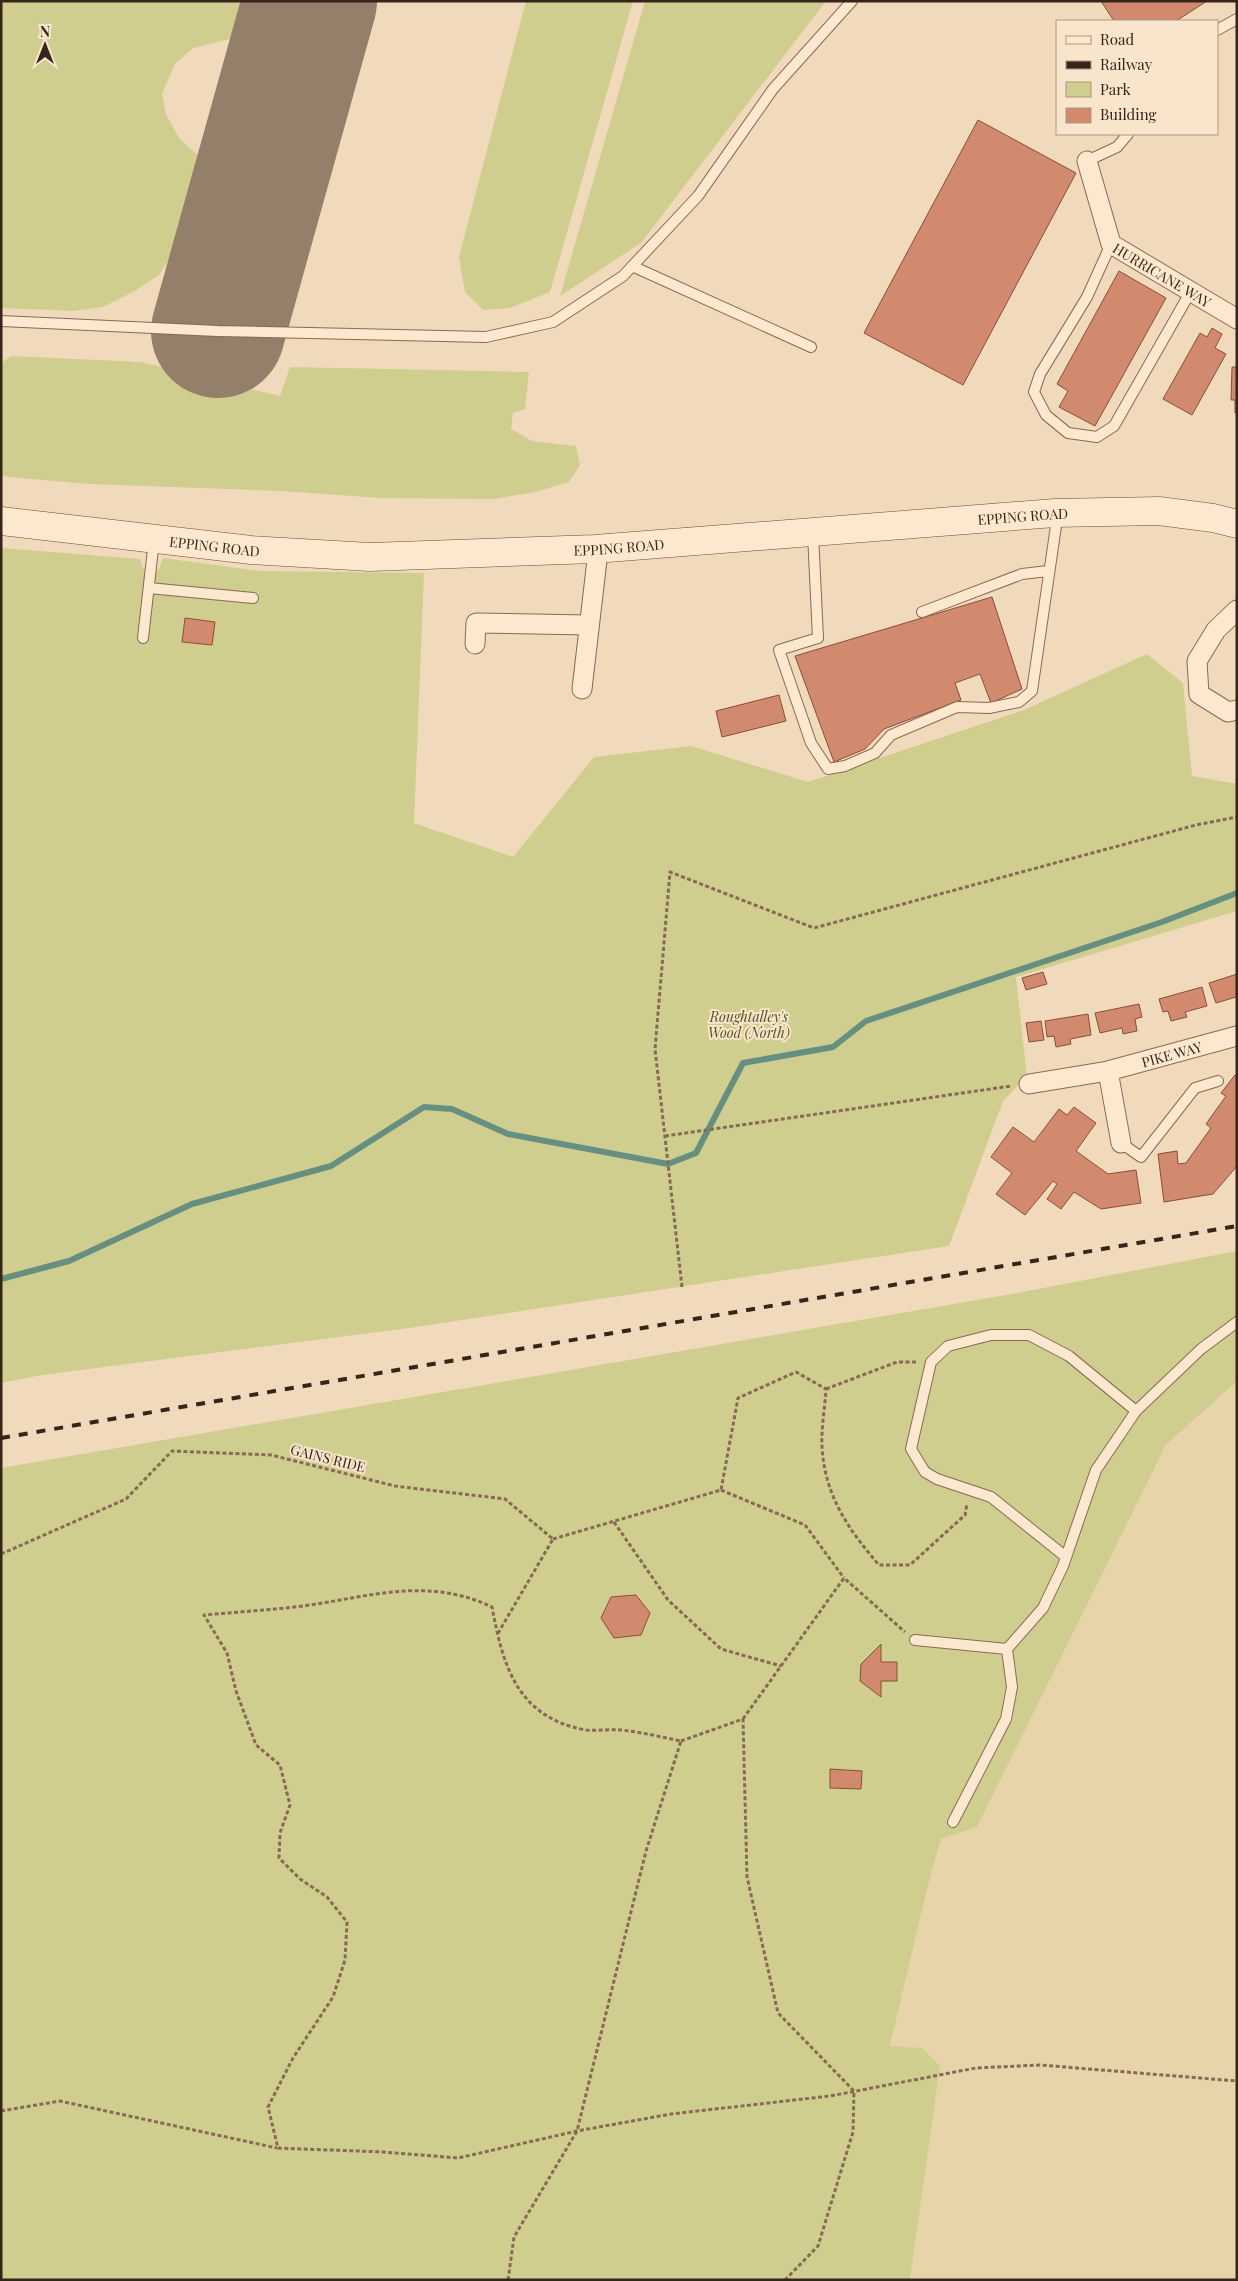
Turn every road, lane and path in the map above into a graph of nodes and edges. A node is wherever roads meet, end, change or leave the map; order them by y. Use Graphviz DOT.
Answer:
graph roads {
  1 [pos="852,1"];
  2 [pos="1237,18"];
  3 [pos="1218,29"];
  4 [pos="1127,135"];
  5 [pos="1088,161"];
  6 [pos="1111,244"];
  7 [pos="632,266"];
  8 [pos="1191,291"];
  9 [pos="1237,319"];
  10 [pos="1,322"];
  11 [pos="811,347"];
  12 [pos="1055,513"];
  13 [pos="1,521"];
  14 [pos="1237,524"];
  15 [pos="813,533"];
  16 [pos="154,539"];
  17 [pos="596,549"];
  18 [pos="1048,571"];
  19 [pos="149,588"];
  20 [pos="252,598"];
  21 [pos="1237,610"];
  22 [pos="922,612"];
  23 [pos="588,625"];
  24 [pos="143,638"];
  25 [pos="475,644"];
  26 [pos="582,689"];
  27 [pos="1237,710"];
  28 [pos="1237,818"];
  29 [pos="1237,1036"];
  30 [pos="1108,1071"];
  31 [pos="1218,1081"];
  32 [pos="1029,1084"];
  33 [pos="665,1136"];
  34 [pos="1121,1143"];
  35 [pos="682,1286"];
  36 [pos="1237,1322"];
  37 [pos="931,1362"];
  38 [pos="826,1389"];
  39 [pos="1136,1411"];
  40 [pos="721,1490"];
  41 [pos="969,1490"];
  42 [pos="614,1522"];
  43 [pos="553,1539"];
  44 [pos="1,1554"];
  45 [pos="1066,1557"];
  46 [pos="844,1578"];
  47 [pos="497,1635"];
  48 [pos="915,1640"];
  49 [pos="1006,1649"];
  50 [pos="781,1666"];
  51 [pos="743,1719"];
  52 [pos="681,1741"];
  53 [pos="952,1822"];
  54 [pos="1237,2080"];
  55 [pos="854,2091"];
  56 [pos="1,2112"];
  57 [pos="577,2131"];
  58 [pos="278,2148"];
  59 [pos="508,2280"];
  60 [pos="785,2280"];
  1 -- 7 [label="lane"];
  2 -- 3 [label="lane"];
  4 -- 5 [label="lane"];
  5 -- 6 [label="street, HURRICANE WAY"];
  6 -- 8 [label="street, HURRICANE WAY"];
  6 -- 8 [label="lane"];
  7 -- 10 [label="lane"];
  7 -- 11 [label="lane"];
  8 -- 9 [label="street, HURRICANE WAY"];
  12 -- 14 [label="main road, EPPING ROAD"];
  12 -- 15 [label="main road, EPPING ROAD"];
  12 -- 18 [label="lane"];
  13 -- 16 [label="main road, EPPING ROAD"];
  15 -- 17 [label="main road, EPPING ROAD"];
  15 -- 18 [label="lane"];
  16 -- 17 [label="main road, EPPING ROAD"];
  16 -- 19 [label="lane"];
  17 -- 23 [label="street"];
  18 -- 22 [label="lane"];
  19 -- 20 [label="lane"];
  19 -- 24 [label="lane"];
  21 -- 27 [label="street"];
  23 -- 25 [label="street"];
  23 -- 26 [label="street"];
  28 -- 33 [label="path"];
  29 -- 30 [label="street, PIKE WAY"];
  30 -- 32 [label="street, PIKE WAY"];
  30 -- 34 [label="street"];
  31 -- 34 [label="lane"];
  32 -- 33 [label="path"];
  33 -- 35 [label="path"];
  36 -- 39 [label="lane"];
  37 -- 38 [label="path"];
  37 -- 39 [label="lane"];
  37 -- 41 [label="lane"];
  38 -- 40 [label="path"];
  38 -- 41 [label="path"];
  39 -- 45 [label="lane"];
  40 -- 42 [label="path"];
  40 -- 46 [label="path"];
  41 -- 45 [label="lane"];
  42 -- 43 [label="path"];
  42 -- 50 [label="path"];
  43 -- 44 [label="path, GAINS RIDE"];
  43 -- 47 [label="path"];
  45 -- 49 [label="lane"];
  46 -- 48 [label="path"];
  46 -- 50 [label="path"];
  47 -- 52 [label="path"];
  47 -- 58 [label="path"];
  48 -- 49 [label="lane"];
  49 -- 53 [label="lane"];
  50 -- 51 [label="path"];
  51 -- 52 [label="path"];
  51 -- 55 [label="path"];
  52 -- 57 [label="path"];
  54 -- 55 [label="path"];
  55 -- 57 [label="path"];
  55 -- 60 [label="path"];
  56 -- 58 [label="path"];
  57 -- 58 [label="path"];
  57 -- 59 [label="path"];
}
